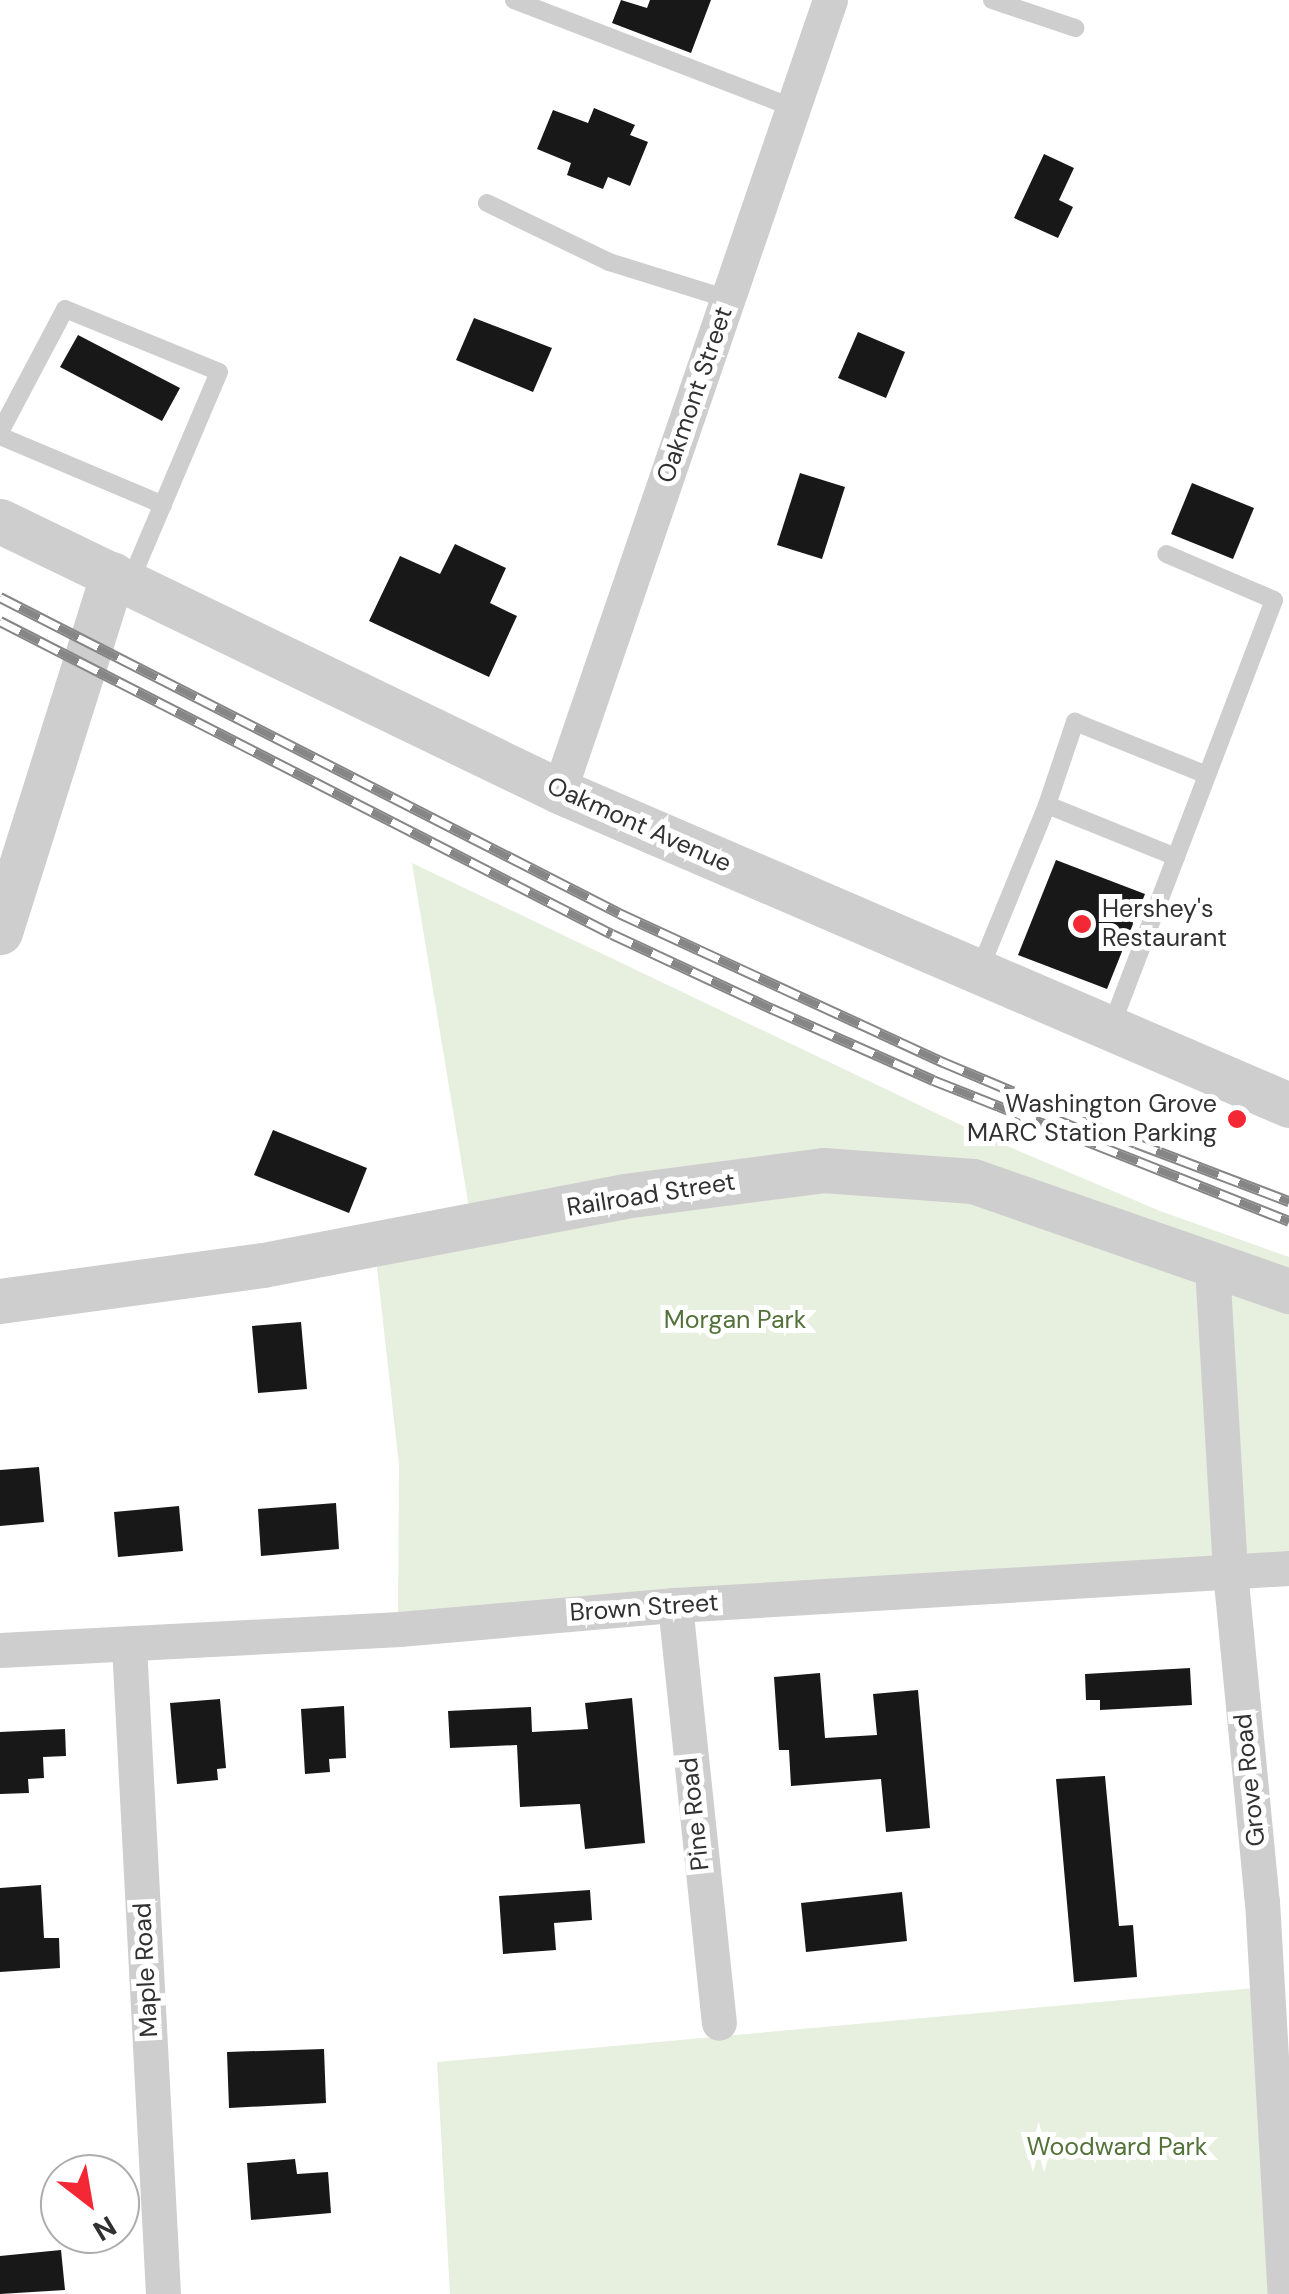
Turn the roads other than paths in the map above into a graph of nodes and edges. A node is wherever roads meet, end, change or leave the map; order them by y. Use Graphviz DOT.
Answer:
graph roads {
  1 [pos="514,0"];
  2 [pos="830,0"];
  3 [pos="992,0"];
  4 [pos="1075,28"];
  5 [pos="794,108"];
  6 [pos="487,203"];
  7 [pos="728,299"];
  8 [pos="0,434"];
  9 [pos="164,506"];
  10 [pos="0,521"];
  11 [pos="1166,554"];
  12 [pos="122,578"];
  13 [pos="1207,775"];
  14 [pos="559,790"];
  15 [pos="1047,805"];
  16 [pos="1176,857"];
  17 [pos="2,917"];
  18 [pos="978,972"];
  19 [pos="1110,1030"];
  20 [pos="1289,1105"];
  21 [pos="1212,1267"];
  22 [pos="1289,1291"];
  23 [pos="0,1301"];
  24 [pos="1289,1568"];
  25 [pos="1230,1571"];
  26 [pos="674,1605"];
  27 [pos="129,1645"];
  28 [pos="0,1650"];
  29 [pos="719,2023"];
  30 [pos="163,2294"];
  31 [pos="1284,2294"];
  1 -- 5 [label="lane"];
  2 -- 5 [label="street, Oakmont Street"];
  3 -- 4 [label="lane"];
  5 -- 7 [label="street, Oakmont Street"];
  6 -- 7 [label="lane"];
  7 -- 14 [label="street, Oakmont Street"];
  8 -- 9 [label="lane"];
  8 -- 9 [label="lane"];
  9 -- 12 [label="lane"];
  10 -- 12 [label="street, Oakmont Avenue"];
  11 -- 13 [label="lane"];
  12 -- 14 [label="street, Oakmont Avenue"];
  12 -- 17 [label="street"];
  13 -- 15 [label="lane"];
  13 -- 16 [label="lane"];
  14 -- 18 [label="street, Oakmont Avenue"];
  15 -- 16 [label="lane"];
  15 -- 18 [label="lane"];
  16 -- 19 [label="lane"];
  18 -- 19 [label="street, Oakmont Avenue"];
  19 -- 20 [label="street, Oakmont Avenue"];
  21 -- 22 [label="street, Railroad Street"];
  21 -- 23 [label="street, Railroad Street"];
  21 -- 25 [label="street, Grove Road"];
  24 -- 25 [label="street, Brown Street"];
  25 -- 26 [label="street, Brown Street"];
  25 -- 31 [label="street, Grove Road"];
  26 -- 27 [label="street, Brown Street"];
  26 -- 29 [label="street, Pine Road"];
  27 -- 28 [label="street, Brown Street"];
  27 -- 30 [label="street, Maple Road"];
}
